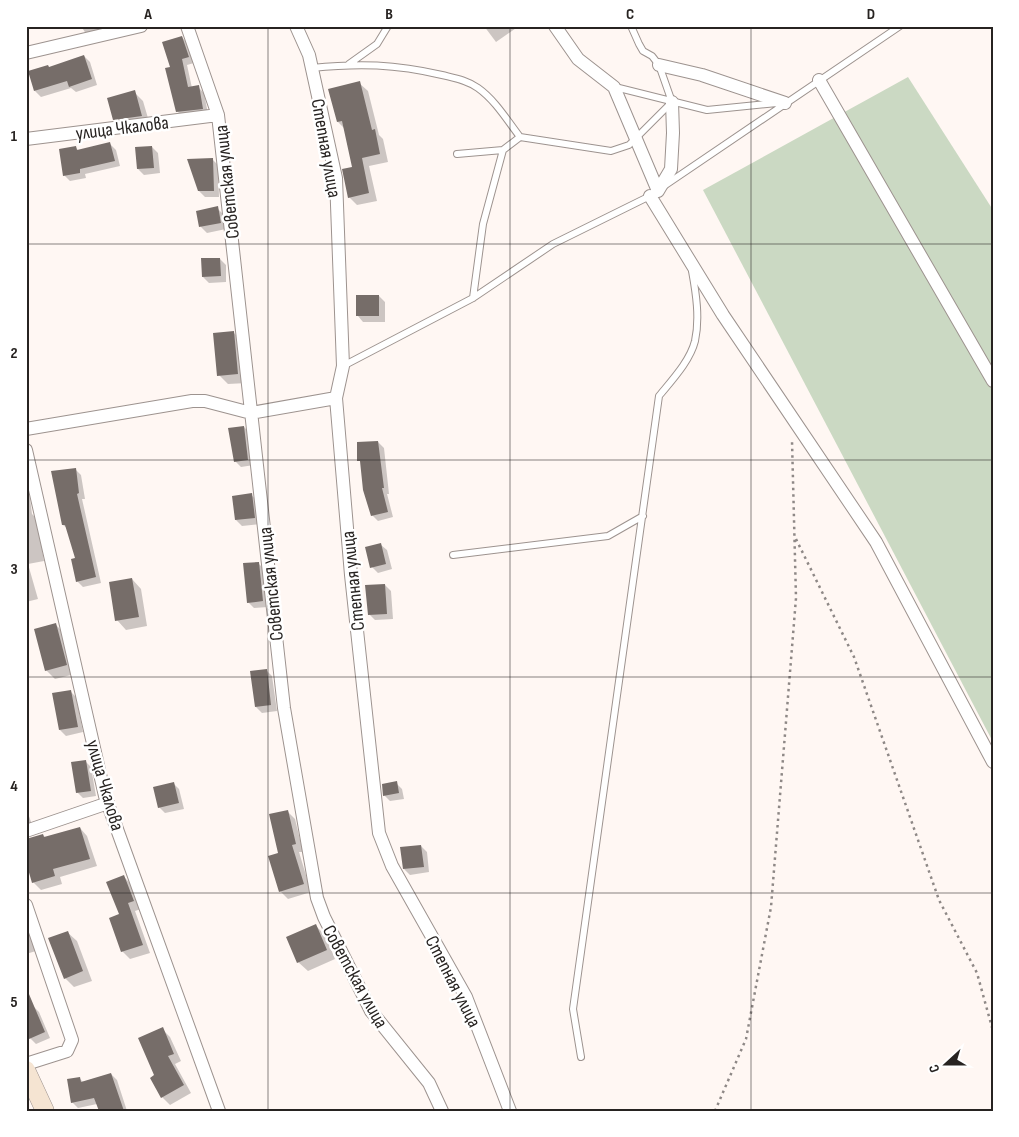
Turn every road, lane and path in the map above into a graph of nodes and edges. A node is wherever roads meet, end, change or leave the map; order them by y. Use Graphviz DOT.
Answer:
graph roads {
  1 [pos="141,26"];
  2 [pos="187,26"];
  3 [pos="296,26"];
  4 [pos="388,26"];
  5 [pos="555,26"];
  6 [pos="631,26"];
  7 [pos="900,26"];
  8 [pos="26,53"];
  9 [pos="349,64"];
  10 [pos="659,65"];
  11 [pos="312,68"];
  12 [pos="819,80"];
  13 [pos="614,86"];
  14 [pos="672,102"];
  15 [pos="785,103"];
  16 [pos="218,115"];
  17 [pos="520,137"];
  18 [pos="26,139"];
  19 [pos="635,140"];
  20 [pos="503,150"];
  21 [pos="457,154"];
  22 [pos="654,193"];
  23 [pos="690,262"];
  24 [pos="473,298"];
  25 [pos="343,366"];
  26 [pos="993,381"];
  27 [pos="336,398"];
  28 [pos="251,413"];
  29 [pos="792,417"];
  30 [pos="26,429"];
  31 [pos="26,450"];
  32 [pos="642,516"];
  33 [pos="795,537"];
  34 [pos="453,555"];
  35 [pos="993,762"];
  36 [pos="108,803"];
  37 [pos="26,831"];
  38 [pos="26,905"];
  39 [pos="993,1030"];
  40 [pos="581,1057"];
  41 [pos="26,1064"];
  42 [pos="26,1070"];
  43 [pos="45,1111"];
  44 [pos="219,1111"];
  45 [pos="442,1111"];
  46 [pos="510,1111"];
  47 [pos="715,1111"];
  1 -- 8 [label="street"];
  2 -- 16 [label="street, Советская улица"];
  3 -- 11 [label="street, Степная улица"];
  4 -- 9 [label="lane"];
  5 -- 13 [label="street"];
  6 -- 10 [label="lane"];
  7 -- 12 [label="lane"];
  9 -- 11 [label="lane"];
  9 -- 17 [label="lane"];
  10 -- 14 [label="lane"];
  10 -- 15 [label="street"];
  11 -- 25 [label="street, Степная улица"];
  12 -- 15 [label="lane"];
  12 -- 26 [label="street"];
  13 -- 14 [label="lane"];
  13 -- 19 [label="street"];
  14 -- 15 [label="lane"];
  14 -- 19 [label="lane"];
  14 -- 22 [label="street"];
  15 -- 22 [label="lane"];
  16 -- 18 [label="street, улица Чкалова"];
  16 -- 28 [label="street, Советская улица"];
  17 -- 19 [label="lane"];
  17 -- 20 [label="lane"];
  19 -- 22 [label="street"];
  20 -- 21 [label="lane"];
  20 -- 24 [label="lane"];
  22 -- 23 [label="street"];
  22 -- 24 [label="lane"];
  23 -- 29 [label="street"];
  23 -- 32 [label="lane"];
  24 -- 25 [label="lane"];
  25 -- 27 [label="street, Степная улица"];
  27 -- 28 [label="street"];
  27 -- 46 [label="street, Степная улица"];
  28 -- 30 [label="street"];
  28 -- 45 [label="street, Советская улица"];
  29 -- 33 [label="path"];
  29 -- 35 [label="street"];
  31 -- 36 [label="street, улица Чкалова"];
  32 -- 34 [label="lane"];
  32 -- 40 [label="lane"];
  33 -- 39 [label="path"];
  33 -- 47 [label="path"];
  36 -- 37 [label="street"];
  36 -- 44 [label="street, улица Чкалова"];
  38 -- 41 [label="street"];
  42 -- 43 [label="main road"];
}
